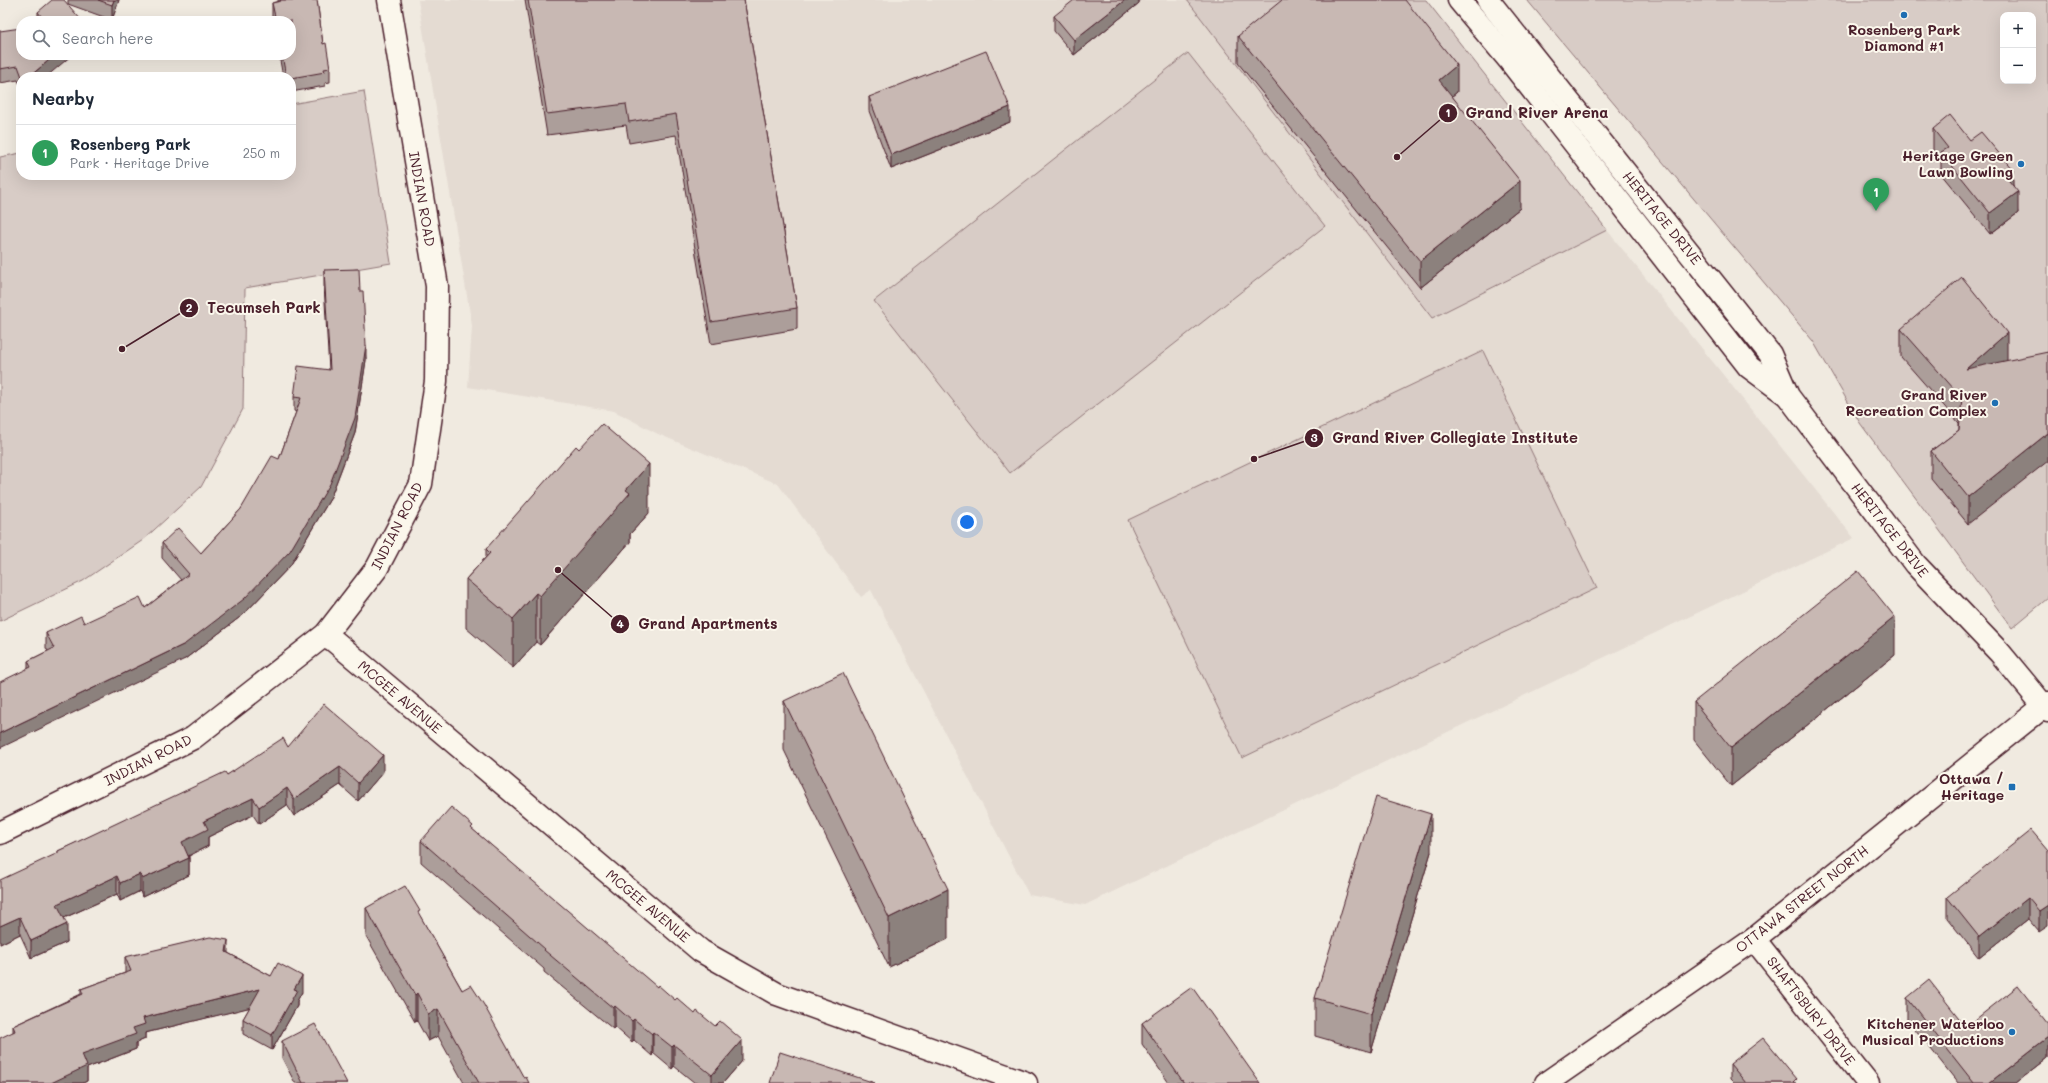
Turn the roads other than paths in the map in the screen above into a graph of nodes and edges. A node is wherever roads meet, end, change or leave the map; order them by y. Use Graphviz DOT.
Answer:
graph roads {
  1 [pos="389,0"];
  2 [pos="1459,0"];
  3 [pos="1488,0"];
  4 [pos="1525,46"];
  5 [pos="1510,61"];
  6 [pos="1788,396"];
  7 [pos="326,634"];
  8 [pos="2047,706"];
  9 [pos="0,833"];
  10 [pos="1754,939"];
  11 [pos="1026,1083"];
  12 [pos="1546,1083"];
  13 [pos="1868,1083"];
  1 -- 7 [label="street, INDIAN ROAD"];
  2 -- 5 [label="street, HERITAGE DRIVE"];
  3 -- 4 [label="street, HERITAGE DRIVE"];
  4 -- 5 [label="street"];
  4 -- 6 [label="street, HERITAGE DRIVE"];
  5 -- 6 [label="street, HERITAGE DRIVE"];
  6 -- 8 [label="street, HERITAGE DRIVE"];
  7 -- 9 [label="street, INDIAN ROAD"];
  7 -- 11 [label="street, MCGEE AVENUE"];
  8 -- 10 [label="street, OTTAWA STREET NORTH"];
  10 -- 12 [label="street, OTTAWA STREET NORTH"];
  10 -- 13 [label="street, SHAFTSBURY DRIVE"];
}
